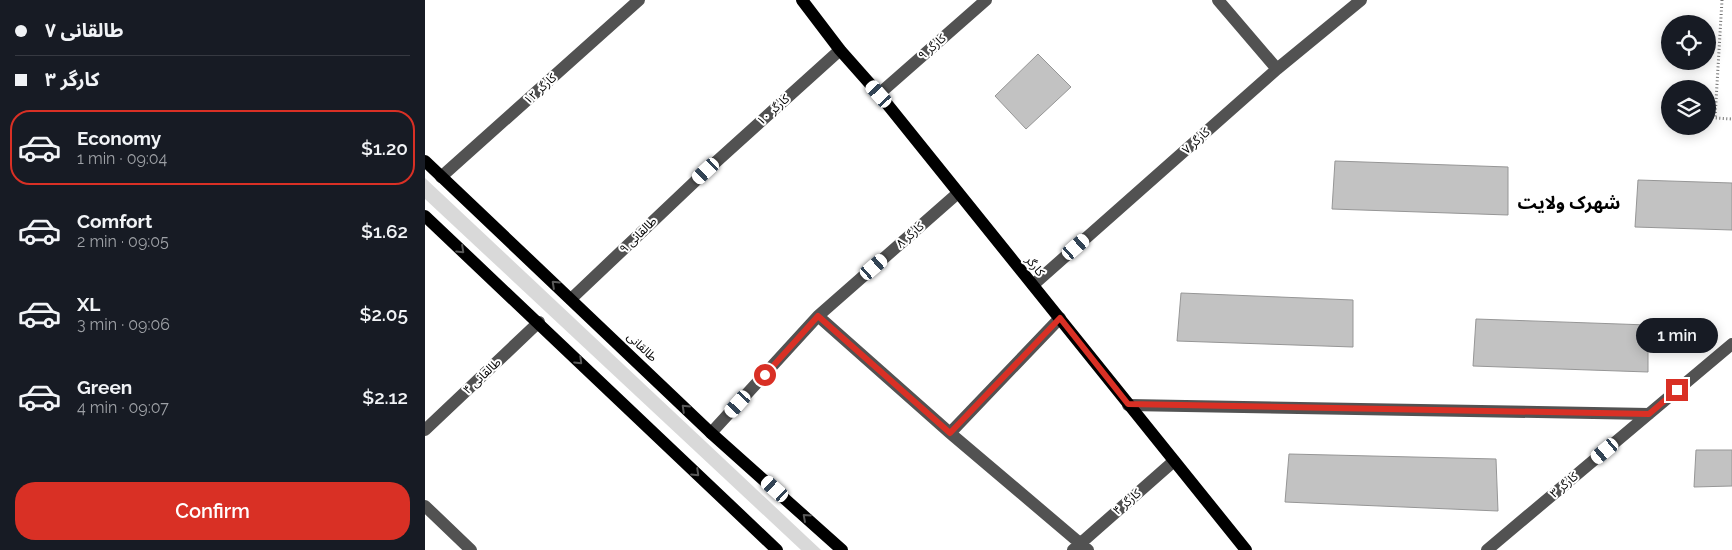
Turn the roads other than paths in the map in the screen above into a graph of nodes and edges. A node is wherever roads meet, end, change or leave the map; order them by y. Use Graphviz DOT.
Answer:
graph roads {
  1 [pos="639,0"];
  2 [pos="802,0"];
  3 [pos="985,0"];
  4 [pos="1218,0"];
  5 [pos="1361,0"];
  6 [pos="841,50"];
  7 [pos="1277,69"];
  8 [pos="879,94"];
  9 [pos="425,162"];
  10 [pos="706,171"];
  11 [pos="441,177"];
  12 [pos="958,193"];
  13 [pos="425,216"];
  14 [pos="1033,286"];
  15 [pos="571,299"];
  16 [pos="818,316"];
  17 [pos="1060,318"];
  18 [pos="539,322"];
  19 [pos="1732,344"];
  20 [pos="1128,404"];
  21 [pos="1649,414"];
  22 [pos="425,430"];
  23 [pos="711,433"];
  24 [pos="950,433"];
  25 [pos="1174,461"];
  26 [pos="425,506"];
  27 [pos="1081,548"];
  28 [pos="471,550"];
  29 [pos="777,550"];
  30 [pos="842,550"];
  31 [pos="1246,550"];
  32 [pos="1487,550"];
  1 -- 11 [label="street, کارگر ۱۲"];
  2 -- 6 [label="main road, کارگر"];
  3 -- 8 [label="street, کارگر ۹"];
  4 -- 7 [label="street"];
  5 -- 7 [label="street, کارگر ۷"];
  6 -- 8 [label="main road, کارگر"];
  6 -- 10 [label="street, کارگر ۱۰"];
  7 -- 14 [label="street, کارگر ۷"];
  8 -- 12 [label="main road, کارگر"];
  9 -- 11 [label="main road, طالقانی"];
  10 -- 15 [label="street, طالقانی ۹"];
  15 -- 11 [label="main road, طالقانی, one-way"];
  12 -- 14 [label="main road, کارگر"];
  12 -- 16 [label="street, کارگر ۸"];
  13 -- 18 [label="main road, one-way"];
  14 -- 17 [label="main road, کارگر"];
  23 -- 15 [label="main road, طالقانی, one-way"];
  16 -- 23 [label="street, کارگر ۸"];
  16 -- 24 [label="street"];
  17 -- 20 [label="main road, کارگر"];
  17 -- 24 [label="street"];
  18 -- 22 [label="street, طالقانی ۴"];
  18 -- 29 [label="main road, one-way"];
  19 -- 21 [label="street, کارگر ۳"];
  20 -- 21 [label="street"];
  20 -- 25 [label="main road, کارگر"];
  21 -- 32 [label="street, کارگر ۳"];
  30 -- 23 [label="main road, طالقانی, one-way"];
  24 -- 27 [label="street"];
  25 -- 27 [label="street, کارگر ۴"];
  25 -- 31 [label="main road, کارگر"];
  26 -- 28 [label="street"];
}
